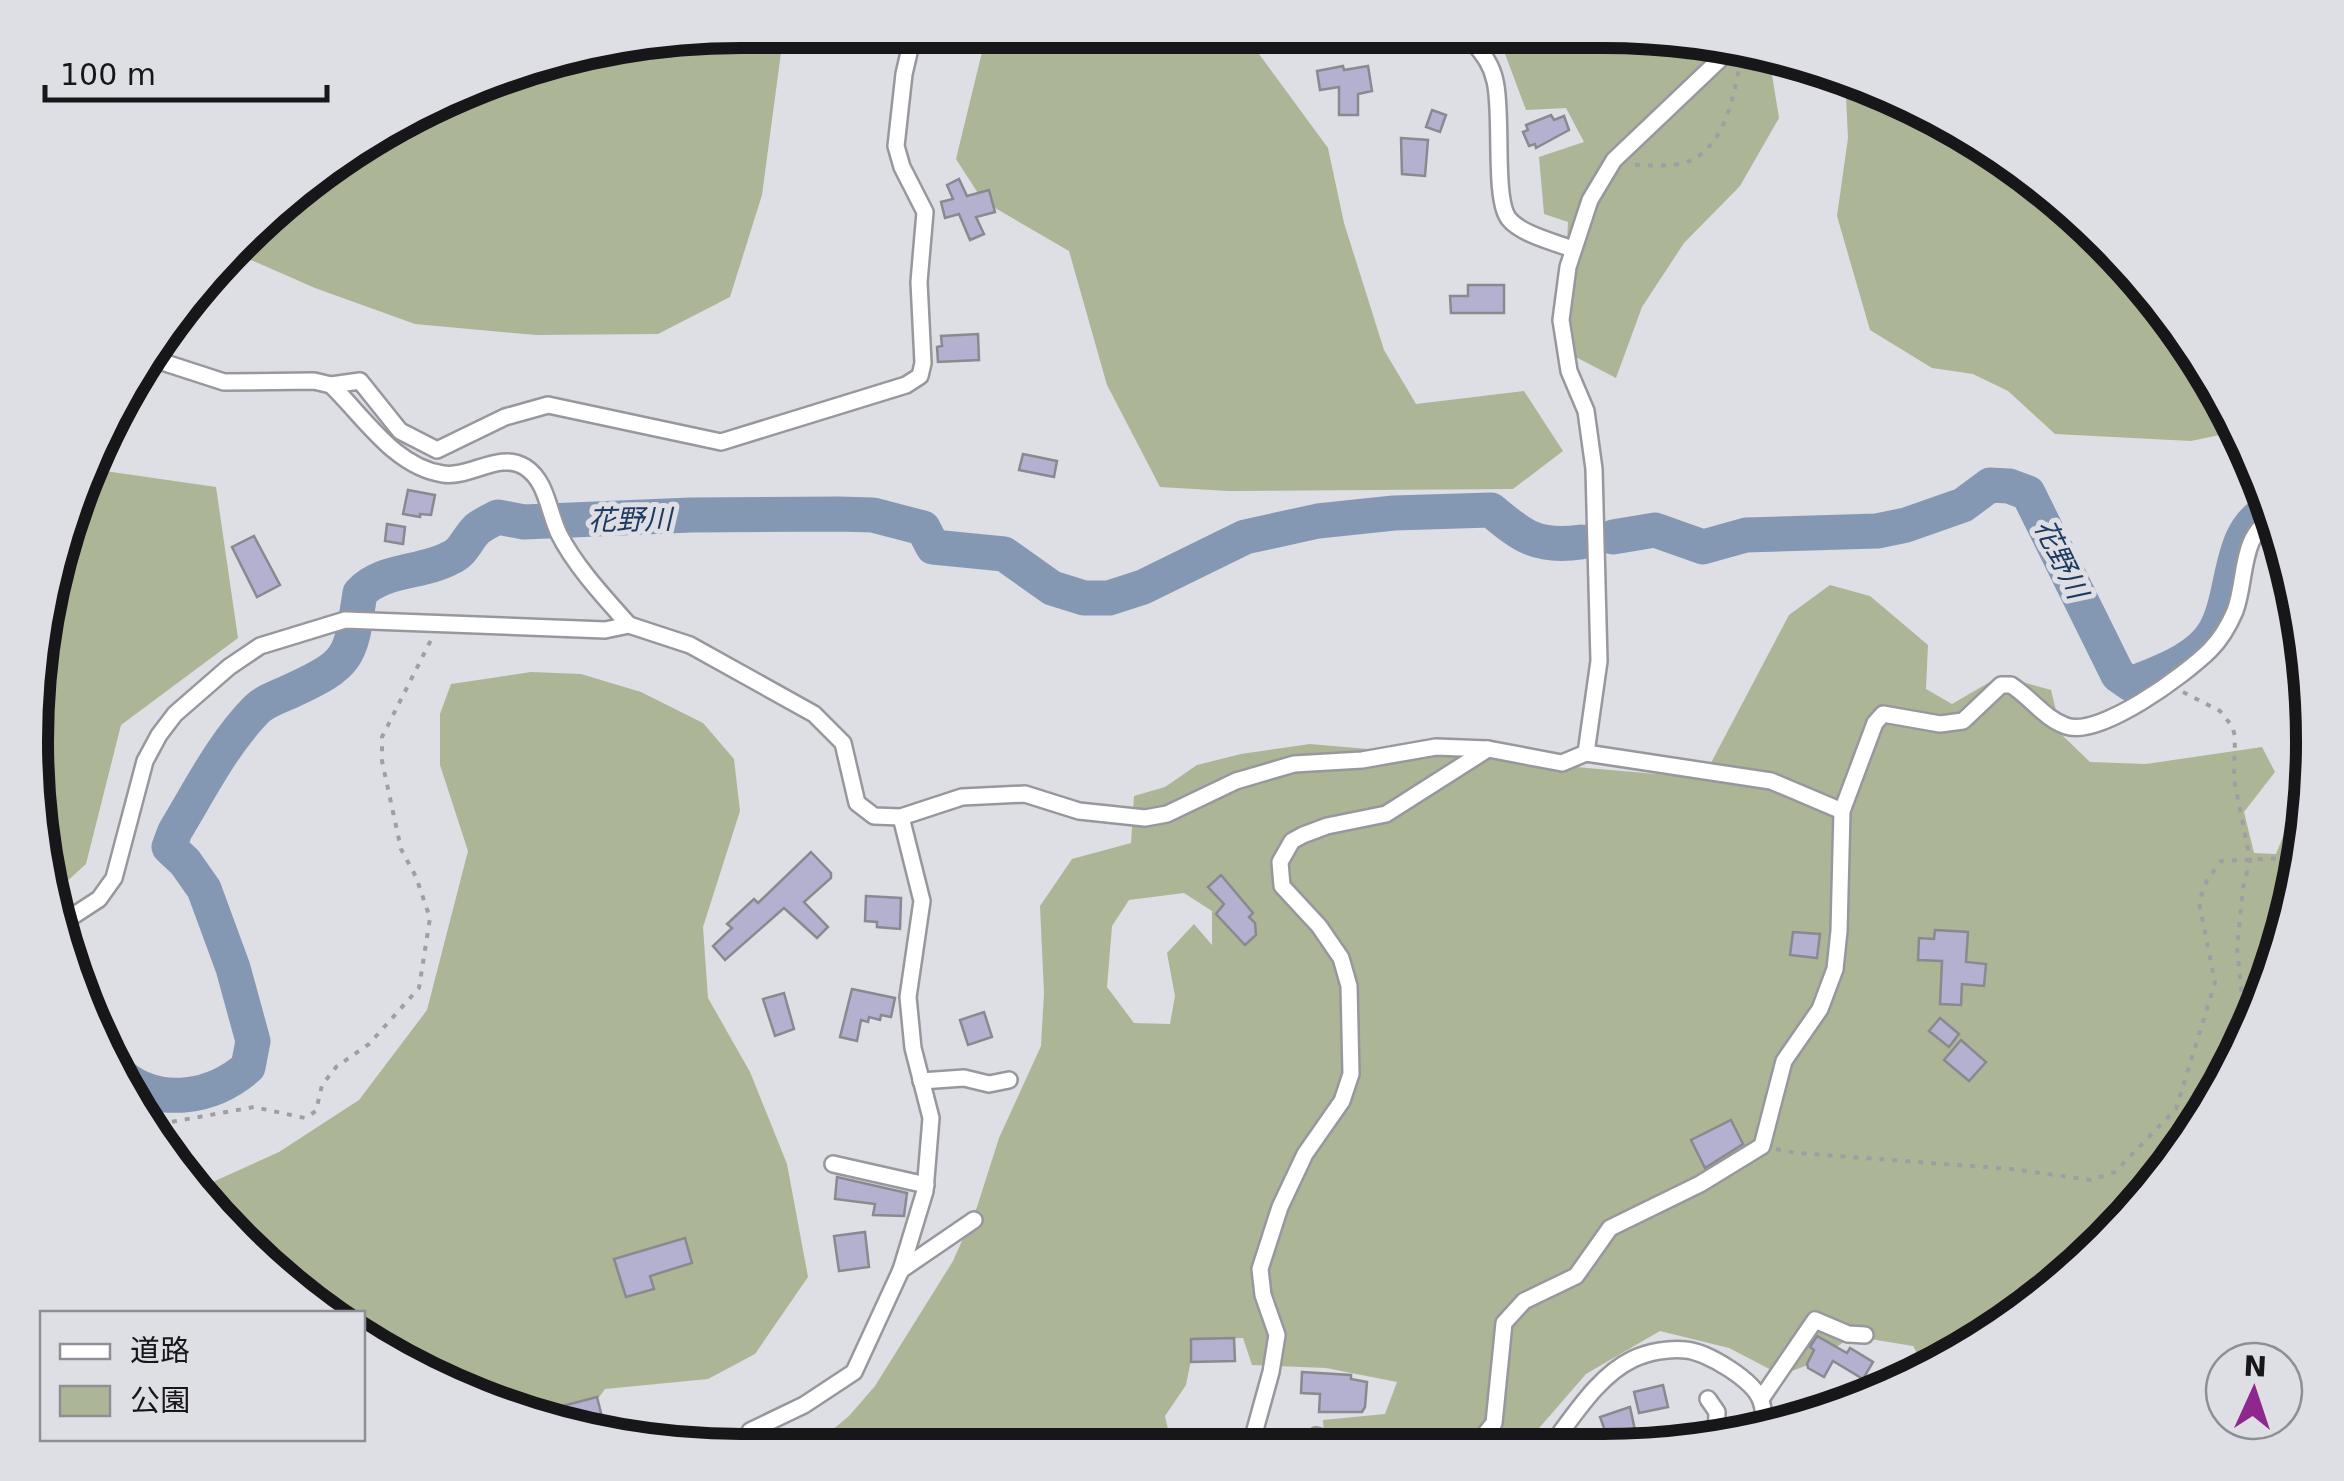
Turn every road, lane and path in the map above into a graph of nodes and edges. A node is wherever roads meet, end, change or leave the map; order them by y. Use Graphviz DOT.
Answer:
graph roads {
  1 [pos="910,48"];
  2 [pos="1479,48"];
  3 [pos="1730,59"];
  4 [pos="1737,61"];
  5 [pos="1614,160"];
  6 [pos="1572,248"];
  7 [pos="160,361"];
  8 [pos="331,385"];
  9 [pos="2262,524"];
  10 [pos="439,625"];
  11 [pos="629,625"];
  12 [pos="2172,683"];
  13 [pos="1488,749"];
  14 [pos="1586,753"];
  15 [pos="1842,811"];
  16 [pos="901,817"];
  17 [pos="2286,857"];
  18 [pos="2250,860"];
  19 [pos="70,918"];
  20 [pos="2243,1008"];
  21 [pos="921,1080"];
  22 [pos="1009,1080"];
  23 [pos="165,1127"];
  24 [pos="1762,1146"];
  25 [pos="833,1164"];
  26 [pos="926,1185"];
  27 [pos="974,1220"];
  28 [pos="902,1270"];
  29 [pos="1864,1335"];
  30 [pos="1708,1399"];
  31 [pos="1761,1399"];
  32 [pos="1762,1415"];
  33 [pos="1717,1424"];
  34 [pos="749,1434"];
  35 [pos="1254,1434"];
  36 [pos="1485,1434"];
  37 [pos="1560,1434"];
  1 -- 8 [label="street"];
  2 -- 6 [label="street"];
  3 -- 5 [label="street"];
  4 -- 5 [label="path"];
  5 -- 6 [label="street"];
  6 -- 14 [label="street"];
  7 -- 8 [label="street"];
  8 -- 11 [label="street"];
  9 -- 12 [label="street"];
  10 -- 11 [label="street"];
  10 -- 19 [label="street"];
  10 -- 23 [label="path"];
  11 -- 16 [label="street"];
  12 -- 15 [label="street"];
  12 -- 18 [label="path"];
  13 -- 14 [label="street"];
  13 -- 16 [label="street"];
  13 -- 35 [label="street"];
  14 -- 15 [label="street"];
  15 -- 24 [label="street"];
  16 -- 21 [label="street"];
  17 -- 18 [label="path"];
  18 -- 20 [label="path"];
  18 -- 24 [label="path"];
  21 -- 22 [label="street"];
  21 -- 26 [label="street"];
  24 -- 36 [label="street"];
  25 -- 26 [label="street"];
  26 -- 28 [label="street"];
  27 -- 28 [label="street"];
  28 -- 34 [label="street"];
  29 -- 31 [label="street"];
  30 -- 33 [label="street"];
  31 -- 32 [label="street"];
  31 -- 37 [label="street"];
}
